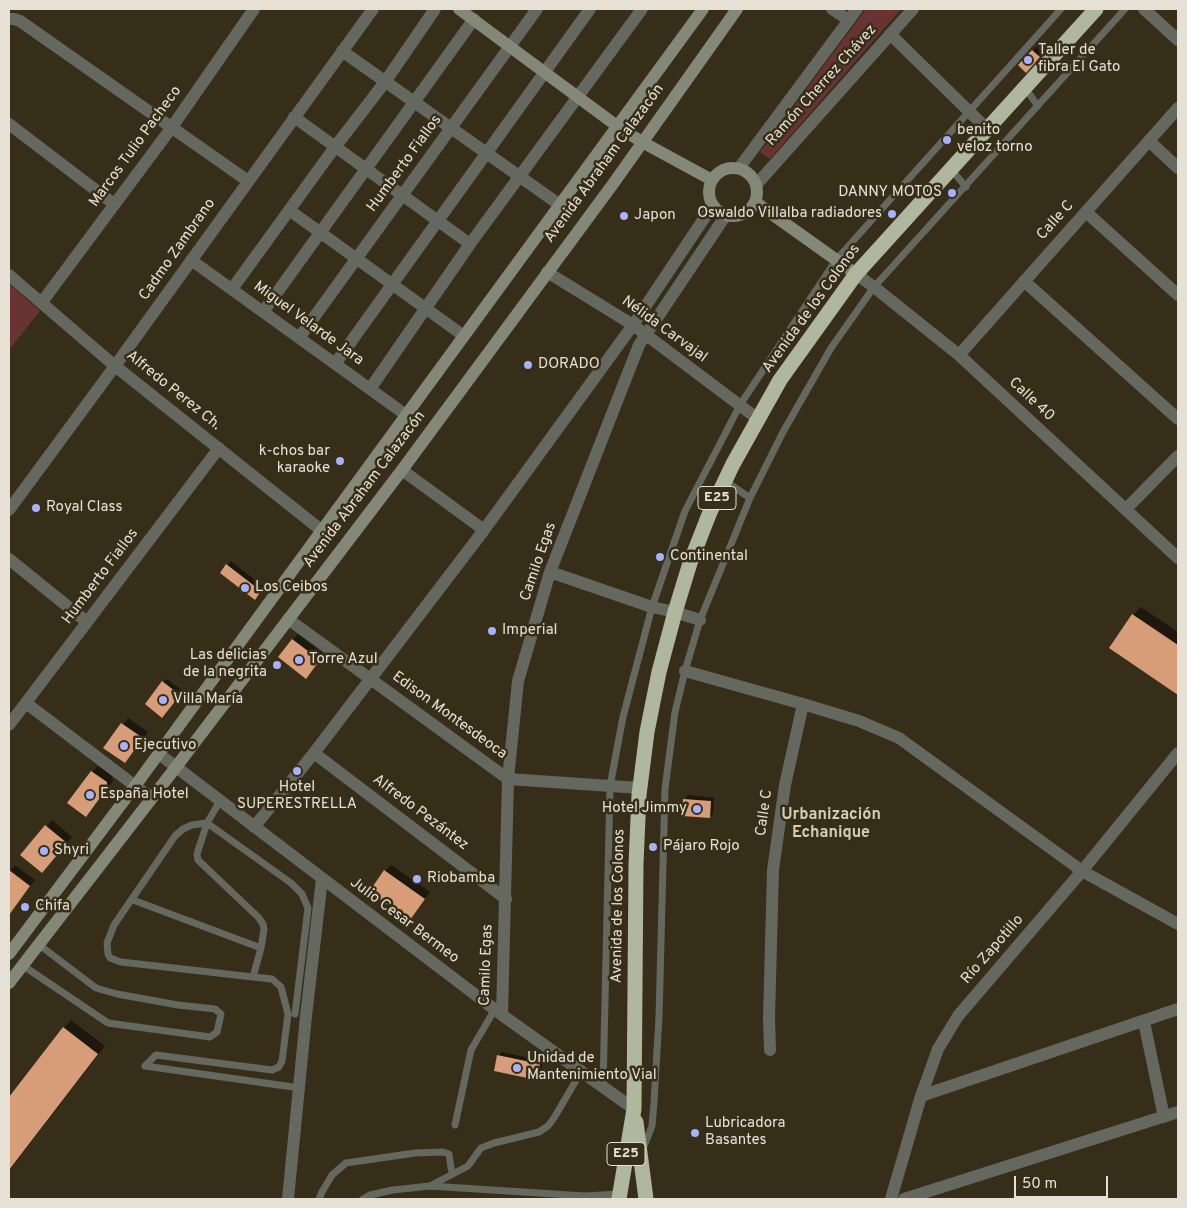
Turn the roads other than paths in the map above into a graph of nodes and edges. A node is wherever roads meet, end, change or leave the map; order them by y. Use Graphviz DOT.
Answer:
graph roads {
  1 [pos="254,9"];
  2 [pos="373,9"];
  3 [pos="435,9"];
  4 [pos="459,9"];
  5 [pos="537,9"];
  6 [pos="590,9"];
  7 [pos="642,9"];
  8 [pos="703,9"];
  9 [pos="736,9"];
  10 [pos="832,9"];
  11 [pos="857,9"];
  12 [pos="913,9"];
  13 [pos="1061,9"];
  14 [pos="1096,9"];
  15 [pos="1125,9"];
  16 [pos="1144,9"];
  17 [pos="474,19"];
  18 [pos="15,20"];
  19 [pos="849,20"];
  20 [pos="890,34"];
  21 [pos="1178,40"];
  22 [pos="509,46"];
  23 [pos="342,52"];
  24 [pos="545,72"];
  25 [pos="385,82"];
  26 [pos="1024,87"];
  27 [pos="577,96"];
  28 [pos="414,102"];
  29 [pos="1038,106"];
  30 [pos="1178,108"];
  31 [pos="968,111"];
  32 [pos="294,117"];
  33 [pos="9,124"];
  34 [pos="617,126"];
  35 [pos="172,127"];
  36 [pos="450,128"];
  37 [pos="986,128"];
  38 [pos="642,142"];
  39 [pos="1149,142"];
  40 [pos="335,147"];
  41 [pos="487,154"];
  42 [pos="739,168"];
  43 [pos="950,168"];
  44 [pos="1178,168"];
  45 [pos="366,169"];
  46 [pos="519,176"];
  47 [pos="248,180"];
  48 [pos="712,180"];
  49 [pos="756,185"];
  50 [pos="966,187"];
  51 [pos="402,195"];
  52 [pos="755,202"];
  53 [pos="114,204"];
  54 [pos="560,205"];
  55 [pos="712,205"];
  56 [pos="289,210"];
  57 [pos="1086,212"];
  58 [pos="726,215"];
  59 [pos="438,221"];
  60 [pos="320,232"];
  61 [pos="470,244"];
  62 [pos="356,259"];
  63 [pos="191,260"];
  64 [pos="836,260"];
  65 [pos="547,272"];
  66 [pos="9,274"];
  67 [pos="856,274"];
  68 [pos="1024,281"];
  69 [pos="392,285"];
  70 [pos="874,287"];
  71 [pos="232,289"];
  72 [pos="1178,295"];
  73 [pos="42,302"];
  74 [pos="425,309"];
  75 [pos="263,312"];
  76 [pos="633,325"];
  77 [pos="645,334"];
  78 [pos="464,336"];
  79 [pos="299,338"];
  80 [pos="958,355"];
  81 [pos="335,364"];
  82 [pos="115,366"];
  83 [pos="370,389"];
  84 [pos="740,405"];
  85 [pos="406,415"];
  86 [pos="758,419"];
  87 [pos="1178,419"];
  88 [pos="218,448"];
  89 [pos="1178,456"];
  90 [pos="402,470"];
  91 [pos="725,480"];
  92 [pos="750,498"];
  93 [pos="1126,509"];
  94 [pos="9,510"];
  95 [pos="321,530"];
  96 [pos="484,530"];
  97 [pos="1178,558"];
  98 [pos="9,559"];
  99 [pos="550,572"];
  100 [pos="652,607"];
  101 [pos="675,612"];
  102 [pos="288,619"];
  103 [pos="700,620"];
  104 [pos="87,622"];
  105 [pos="685,671"];
  106 [pos="371,679"];
  107 [pos="26,703"];
  108 [pos="803,704"];
  109 [pos="9,725"];
  110 [pos="314,753"];
  111 [pos="1178,753"];
  112 [pos="159,754"];
  113 [pos="176,767"];
  114 [pos="508,779"];
  115 [pos="135,786"];
  116 [pos="610,786"];
  117 [pos="640,788"];
  118 [pos="151,798"];
  119 [pos="220,801"];
  120 [pos="207,822"];
  121 [pos="254,827"];
  122 [pos="1082,871"];
  123 [pos="322,879"];
  124 [pos="506,899"];
  125 [pos="133,900"];
  126 [pos="1178,924"];
  127 [pos="38,944"];
  128 [pos="261,948"];
  129 [pos="9,954"];
  130 [pos="22,965"];
  131 [pos="254,977"];
  132 [pos="9,983"];
  133 [pos="1178,1009"];
  134 [pos="498,1012"];
  135 [pos="297,1015"];
  136 [pos="1144,1022"];
  137 [pos="770,1050"];
  138 [pos="581,1072"];
  139 [pos="603,1087"];
  140 [pos="300,1088"];
  141 [pos="921,1096"];
  142 [pos="634,1109"];
  143 [pos="1178,1112"];
  144 [pos="1164,1117"];
  145 [pos="455,1125"];
  146 [pos="641,1154"];
  147 [pos="452,1174"];
  148 [pos="430,1186"];
  149 [pos="619,1196"];
  150 [pos="288,1199"];
  151 [pos="319,1199"];
  152 [pos="364,1199"];
  153 [pos="646,1199"];
  154 [pos="891,1199"];
  155 [pos="904,1199"];
  1 -- 35 [label="street, Marcos Tulio Pacheco"];
  2 -- 23 [label="street, Cadmo Zambrano"];
  3 -- 25 [label="street"];
  4 -- 17 [label="main road"];
  5 -- 22 [label="street, Humberto Fiallos"];
  6 -- 24 [label="street"];
  7 -- 27 [label="street"];
  8 -- 34 [label="main road, Avenida Abraham Calazacón"];
  9 -- 38 [label="main road, Avenida Abraham Calazacón"];
  10 -- 19 [label="street"];
  11 -- 19 [label="street"];
  12 -- 20 [label="street, Ramón Cherrez Chávez"];
  13 -- 31 [label="lane"];
  14 -- 26 [label="highway, Avenida de los Colonos / E25"];
  15 -- 29 [label="lane"];
  16 -- 21 [label="street"];
  17 -- 22 [label="main road"];
  17 -- 28 [label="street"];
  18 -- 35 [label="street"];
  19 -- 42 [label="street"];
  20 -- 31 [label="street"];
  20 -- 49 [label="street, Ramón Cherrez Chávez"];
  22 -- 24 [label="main road"];
  22 -- 36 [label="street, Humberto Fiallos"];
  23 -- 25 [label="street"];
  23 -- 32 [label="street, Cadmo Zambrano"];
  24 -- 27 [label="main road"];
  24 -- 41 [label="street"];
  25 -- 28 [label="street"];
  25 -- 40 [label="street"];
  26 -- 29 [label="lane"];
  26 -- 37 [label="highway, Avenida de los Colonos / E25"];
  27 -- 34 [label="main road"];
  27 -- 46 [label="street"];
  28 -- 36 [label="street"];
  28 -- 45 [label="street"];
  29 -- 50 [label="lane"];
  30 -- 39 [label="street, Calle C"];
  31 -- 37 [label="street"];
  31 -- 64 [label="lane"];
  32 -- 40 [label="street"];
  32 -- 47 [label="street, Cadmo Zambrano"];
  33 -- 53 [label="street"];
  34 -- 38 [label="main road"];
  34 -- 54 [label="main road, Avenida Abraham Calazacón"];
  35 -- 47 [label="street"];
  35 -- 53 [label="street, Marcos Tulio Pacheco"];
  36 -- 41 [label="street"];
  36 -- 51 [label="street, Humberto Fiallos"];
  37 -- 43 [label="highway, Avenida de los Colonos / E25"];
  38 -- 48 [label="main road"];
  38 -- 65 [label="main road, Avenida Abraham Calazacón"];
  39 -- 44 [label="street"];
  39 -- 57 [label="street, Calle C"];
  40 -- 45 [label="street"];
  40 -- 56 [label="street"];
  41 -- 46 [label="street"];
  41 -- 59 [label="street"];
  42 -- 48 [label="main road"];
  42 -- 49 [label="main road"];
  43 -- 50 [label="lane"];
  43 -- 67 [label="highway, Avenida de los Colonos / E25"];
  45 -- 51 [label="street"];
  45 -- 60 [label="street"];
  46 -- 54 [label="street"];
  46 -- 61 [label="street"];
  47 -- 63 [label="street, Cadmo Zambrano"];
  48 -- 55 [label="main road"];
  49 -- 52 [label="main road"];
  50 -- 70 [label="lane"];
  51 -- 59 [label="street"];
  51 -- 62 [label="street, Humberto Fiallos"];
  52 -- 58 [label="main road"];
  52 -- 64 [label="main road"];
  53 -- 73 [label="street, Marcos Tulio Pacheco"];
  54 -- 78 [label="main road, Avenida Abraham Calazacón"];
  55 -- 58 [label="main road"];
  55 -- 76 [label="street"];
  56 -- 60 [label="street"];
  56 -- 71 [label="street"];
  57 -- 68 [label="street, Calle C"];
  57 -- 72 [label="street"];
  58 -- 77 [label="street, Camilo Egas"];
  59 -- 61 [label="street"];
  59 -- 69 [label="street"];
  60 -- 62 [label="street"];
  60 -- 75 [label="street"];
  61 -- 74 [label="street"];
  62 -- 69 [label="street"];
  62 -- 79 [label="street, Humberto Fiallos"];
  63 -- 71 [label="street, Miguel Velarde Jara"];
  63 -- 82 [label="street, Cadmo Zambrano"];
  64 -- 67 [label="main road"];
  64 -- 84 [label="lane"];
  65 -- 76 [label="street, Nélida Carvajal"];
  65 -- 90 [label="main road, Avenida Abraham Calazacón"];
  66 -- 73 [label="street, Alfredo Perez Ch."];
  67 -- 70 [label="street, Calle 40"];
  67 -- 86 [label="highway, Avenida de los Colonos / E25"];
  68 -- 80 [label="street, Calle C"];
  68 -- 87 [label="street"];
  69 -- 74 [label="street"];
  69 -- 81 [label="street"];
  70 -- 80 [label="street, Calle 40"];
  70 -- 92 [label="lane"];
  71 -- 75 [label="street, Miguel Velarde Jara"];
  73 -- 82 [label="street, Alfredo Perez Ch."];
  74 -- 78 [label="street"];
  74 -- 83 [label="street"];
  75 -- 79 [label="street, Miguel Velarde Jara"];
  76 -- 77 [label="street, Nélida Carvajal"];
  76 -- 96 [label="street"];
  77 -- 84 [label="street, Nélida Carvajal"];
  77 -- 99 [label="street, Camilo Egas"];
  78 -- 85 [label="main road, Avenida Abraham Calazacón"];
  79 -- 81 [label="street, Miguel Velarde Jara"];
  80 -- 93 [label="street, Calle 40"];
  81 -- 83 [label="street, Miguel Velarde Jara"];
  82 -- 88 [label="street, Alfredo Perez Ch."];
  82 -- 94 [label="street, Cadmo Zambrano"];
  83 -- 85 [label="street, Miguel Velarde Jara"];
  84 -- 86 [label="street, Nélida Carvajal"];
  84 -- 100 [label="lane"];
  85 -- 95 [label="main road, Avenida Abraham Calazacón"];
  86 -- 91 [label="highway, Avenida de los Colonos / E25"];
  88 -- 95 [label="street, Alfredo Perez Ch."];
  88 -- 104 [label="street, Humberto Fiallos"];
  89 -- 93 [label="street"];
  90 -- 96 [label="street"];
  90 -- 102 [label="main road, Avenida Abraham Calazacón"];
  91 -- 92 [label="lane"];
  91 -- 101 [label="highway, Avenida de los Colonos / E25"];
  92 -- 103 [label="lane"];
  93 -- 97 [label="street, Calle 40"];
  95 -- 112 [label="main road, Avenida Abraham Calazacón"];
  96 -- 106 [label="street"];
  98 -- 104 [label="street"];
  99 -- 100 [label="street"];
  99 -- 114 [label="street, Camilo Egas"];
  100 -- 101 [label="street"];
  100 -- 116 [label="lane"];
  101 -- 103 [label="street"];
  101 -- 117 [label="highway, Avenida de los Colonos / E25"];
  102 -- 106 [label="street, Edison Montesdeoca"];
  102 -- 113 [label="main road, Avenida Abraham Calazacón"];
  103 -- 105 [label="lane"];
  104 -- 107 [label="street, Humberto Fiallos"];
  105 -- 108 [label="street"];
  105 -- 146 [label="lane"];
  106 -- 110 [label="street"];
  106 -- 114 [label="street, Edison Montesdeoca"];
  107 -- 109 [label="street, Humberto Fiallos"];
  107 -- 115 [label="street"];
  108 -- 122 [label="street"];
  108 -- 137 [label="street, Calle C"];
  110 -- 121 [label="street"];
  110 -- 124 [label="street, Alfredo Pezántez"];
  111 -- 122 [label="street, Río Zapotillo"];
  112 -- 113 [label="street, Julio Cesar Bermeo"];
  112 -- 115 [label="main road, Avenida Abraham Calazacón"];
  113 -- 118 [label="main road, Avenida Abraham Calazacón"];
  113 -- 119 [label="street, Julio Cesar Bermeo"];
  114 -- 116 [label="street, Edison Montesdeoca"];
  114 -- 124 [label="street, Camilo Egas"];
  115 -- 118 [label="street"];
  115 -- 129 [label="main road, Avenida Abraham Calazacón"];
  116 -- 117 [label="street, Edison Montesdeoca"];
  116 -- 139 [label="lane"];
  117 -- 142 [label="highway, Avenida de los Colonos / E25"];
  118 -- 127 [label="main road, Avenida Abraham Calazacón"];
  119 -- 120 [label="lane"];
  119 -- 121 [label="street, Julio Cesar Bermeo"];
  120 -- 125 [label="lane"];
  120 -- 128 [label="lane"];
  120 -- 135 [label="lane"];
  121 -- 123 [label="street, Julio Cesar Bermeo"];
  122 -- 126 [label="street"];
  122 -- 141 [label="street, Río Zapotillo"];
  123 -- 134 [label="street, Julio Cesar Bermeo"];
  123 -- 135 [label="street"];
  124 -- 134 [label="street, Camilo Egas"];
  125 -- 128 [label="lane"];
  125 -- 131 [label="lane"];
  127 -- 130 [label="main road, Avenida Abraham Calazacón"];
  127 -- 130 [label="lane"];
  128 -- 131 [label="lane"];
  130 -- 132 [label="main road, Avenida Abraham Calazacón"];
  131 -- 135 [label="lane"];
  133 -- 136 [label="street"];
  134 -- 138 [label="street, Julio Cesar Bermeo"];
  134 -- 145 [label="lane"];
  135 -- 140 [label="street"];
  135 -- 140 [label="lane"];
  136 -- 141 [label="street"];
  136 -- 144 [label="street"];
  138 -- 139 [label="street, Julio Cesar Bermeo"];
  138 -- 147 [label="lane"];
  139 -- 142 [label="street, Julio Cesar Bermeo"];
  140 -- 150 [label="street"];
  141 -- 154 [label="street, Río Zapotillo"];
  142 -- 146 [label="highway, Avenida de los Colonos / E25"];
  142 -- 149 [label="highway, Avenida de los Colonos / E25"];
  143 -- 144 [label="street"];
  144 -- 155 [label="street"];
  146 -- 153 [label="highway, Avenida de los Colonos / E25"];
  147 -- 148 [label="lane"];
  147 -- 151 [label="lane"];
  148 -- 149 [label="lane"];
  148 -- 152 [label="lane"];
}
